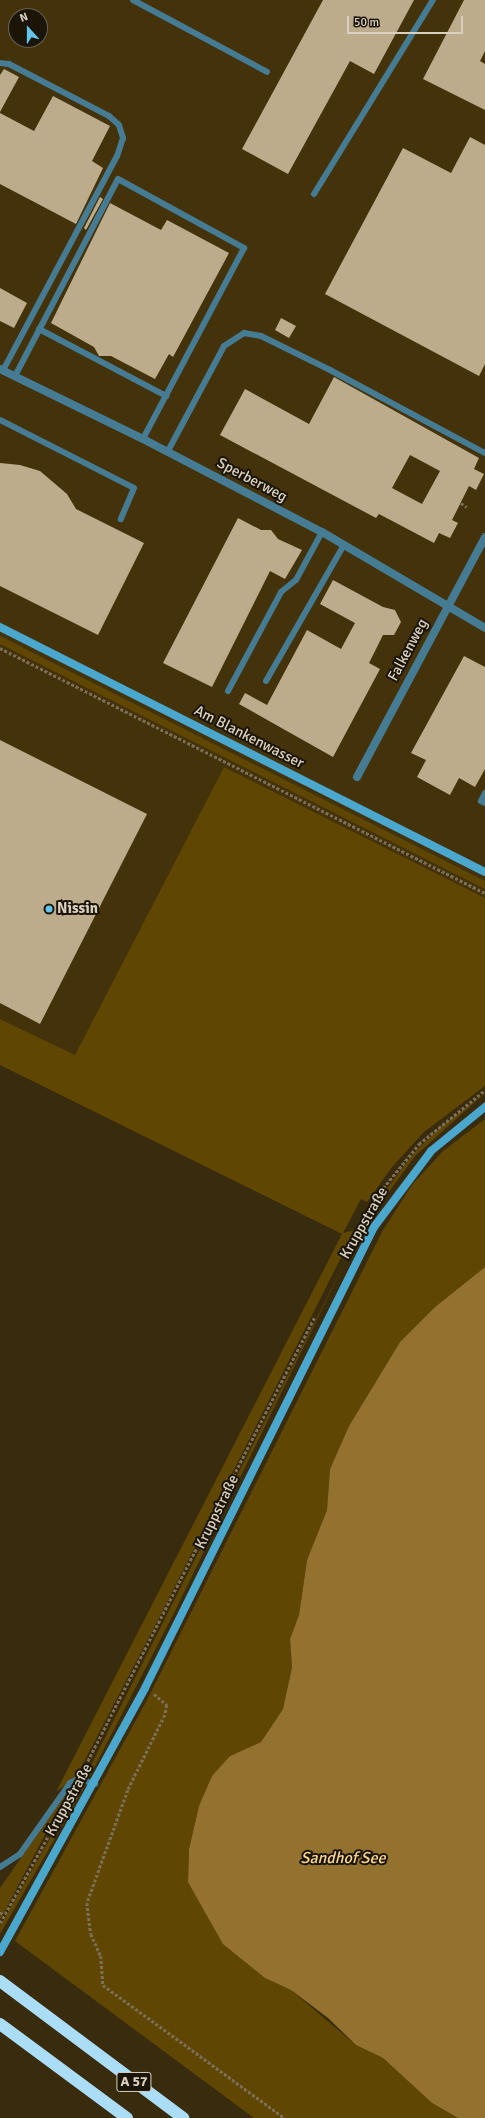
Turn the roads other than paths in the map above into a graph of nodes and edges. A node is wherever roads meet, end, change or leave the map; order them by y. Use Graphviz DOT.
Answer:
graph roads {
  1 [pos="133,0"];
  2 [pos="433,0"];
  3 [pos="0,63"];
  4 [pos="267,72"];
  5 [pos="314,194"];
  6 [pos="39,329"];
  7 [pos="2,369"];
  8 [pos="14,376"];
  9 [pos="166,396"];
  10 [pos="0,420"];
  11 [pos="143,438"];
  12 [pos="168,451"];
  13 [pos="485,453"];
  14 [pos="121,519"];
  15 [pos="322,532"];
  16 [pos="485,537"];
  17 [pos="344,545"];
  18 [pos="448,606"];
  19 [pos="0,627"];
  20 [pos="485,628"];
  21 [pos="266,681"];
  22 [pos="228,691"];
  23 [pos="357,777"];
  24 [pos="485,793"];
  25 [pos="485,803"];
  26 [pos="485,872"];
  27 [pos="485,1107"];
  28 [pos="95,1784"];
  29 [pos="0,1867"];
  30 [pos="0,1952"];
  31 [pos="1,1982"];
  32 [pos="0,2024"];
  33 [pos="127,2118"];
  34 [pos="183,2118"];
  1 -- 4 [label="lane"];
  2 -- 5 [label="lane"];
  3 -- 7 [label="lane"];
  6 -- 8 [label="lane"];
  6 -- 9 [label="lane"];
  6 -- 9 [label="lane"];
  7 -- 8 [label="street, Sperberweg"];
  8 -- 11 [label="street, Sperberweg"];
  9 -- 11 [label="lane"];
  10 -- 14 [label="lane"];
  11 -- 12 [label="street, Sperberweg"];
  12 -- 13 [label="lane"];
  12 -- 15 [label="street, Sperberweg"];
  15 -- 17 [label="street, Sperberweg"];
  15 -- 22 [label="lane"];
  16 -- 18 [label="street, Falkenweg"];
  17 -- 18 [label="street, Sperberweg"];
  17 -- 21 [label="lane"];
  18 -- 20 [label="street, Sperberweg"];
  18 -- 23 [label="street, Falkenweg"];
  19 -- 26 [label="street, Am Blankenwasser"];
  24 -- 25 [label="lane"];
  27 -- 28 [label="street, Kruppstraße"];
  28 -- 29 [label="lane"];
  28 -- 30 [label="street, Kruppstraße"];
  31 -- 34 [label="highway, A 57"];
  32 -- 33 [label="highway, A 57"];
}
